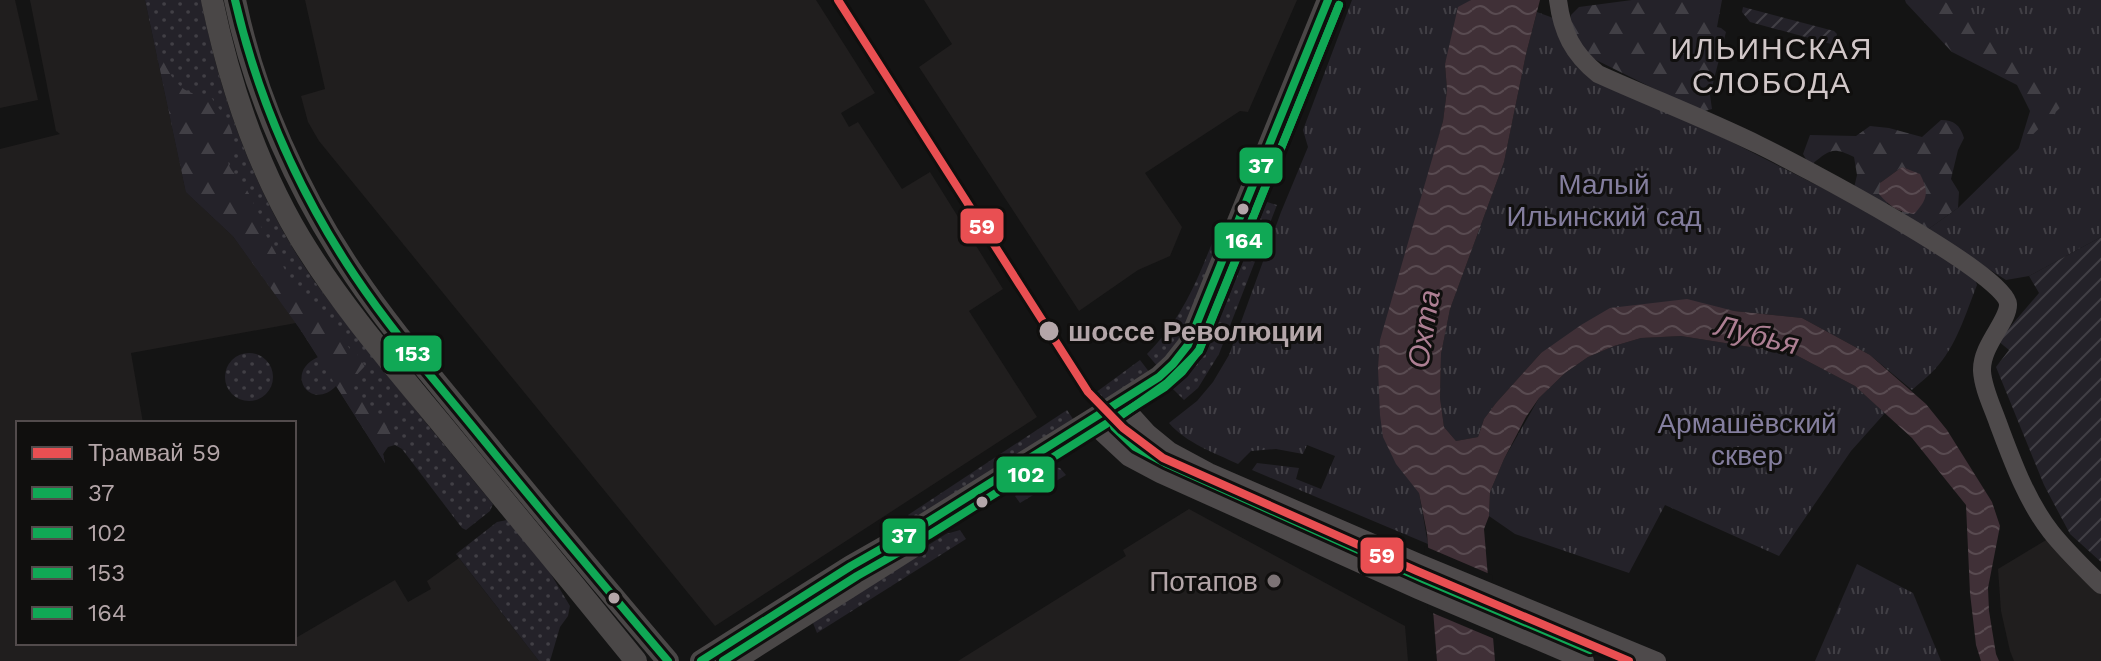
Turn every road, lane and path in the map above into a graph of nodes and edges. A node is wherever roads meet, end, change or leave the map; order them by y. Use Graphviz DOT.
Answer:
graph roads {
  1 [pos="212,0"];
  2 [pos="235,0"];
  3 [pos="1328,0"];
  4 [pos="1341,0"];
  5 [pos="1558,0"];
  6 [pos="1129,412"];
  7 [pos="1103,421"];
  8 [pos="2101,585"];
  9 [pos="636,661"];
  10 [pos="668,661"];
  11 [pos="701,661"];
  12 [pos="733,661"];
  13 [pos="1585,661"];
  14 [pos="1657,661"];
  1 -- 9 [label="main road"];
  2 -- 10 [label="main road"];
  3 -- 7 [label="main road"];
  4 -- 6 [label="main road"];
  5 -- 8 [label="street"];
  6 -- 7 [label="main road"];
  6 -- 14 [label="street"];
  7 -- 11 [label="main road"];
  7 -- 12 [label="main road"];
  7 -- 13 [label="street"];
}
